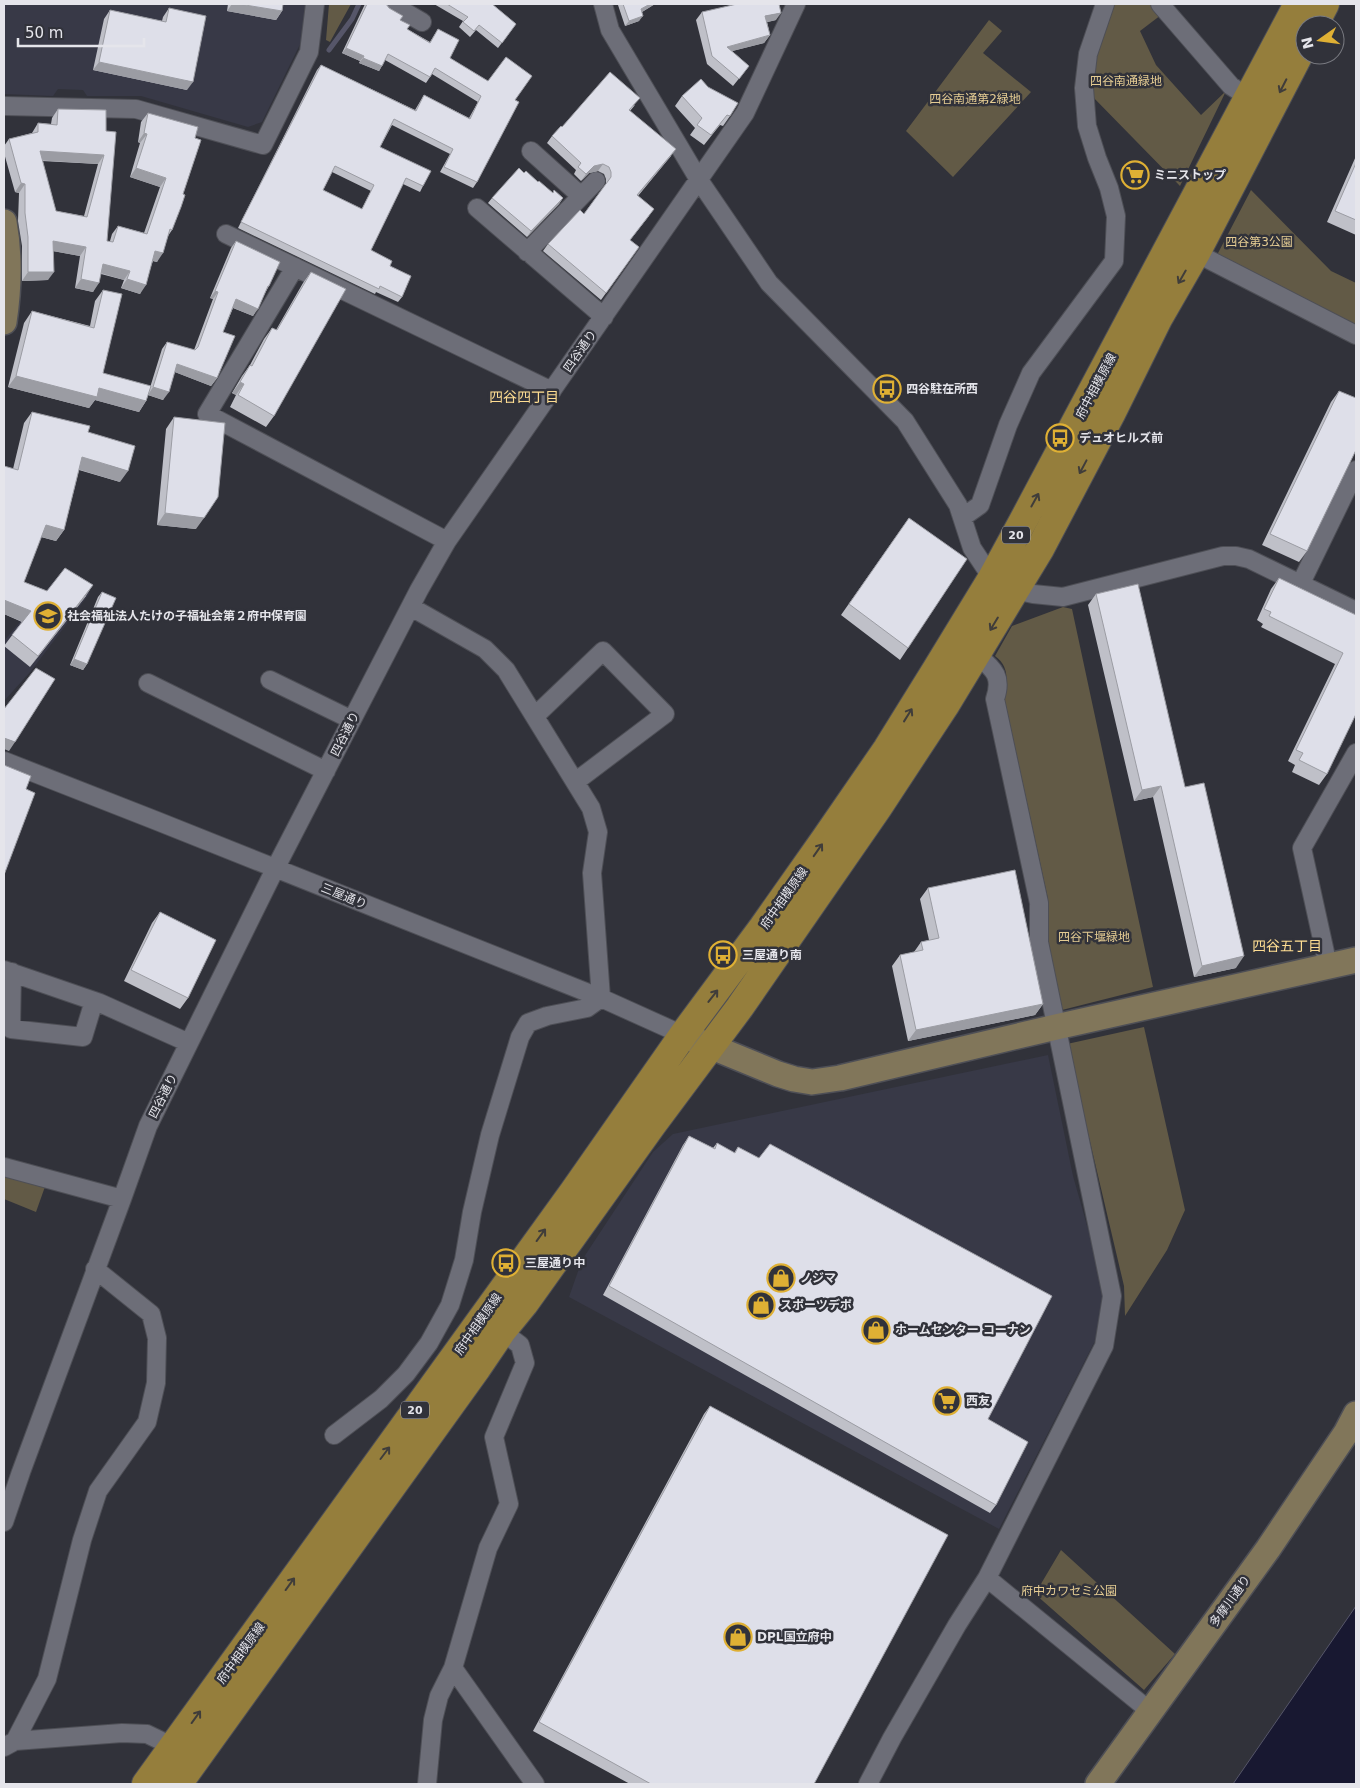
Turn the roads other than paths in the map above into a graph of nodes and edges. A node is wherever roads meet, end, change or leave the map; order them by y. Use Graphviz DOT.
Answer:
graph roads {
  1 [pos="314,4"];
  2 [pos="391,4"];
  3 [pos="603,4"];
  4 [pos="796,4"];
  5 [pos="1105,4"];
  6 [pos="1160,4"];
  7 [pos="1298,4"];
  8 [pos="1326,4"];
  9 [pos="1320,15"];
  10 [pos="422,22"];
  11 [pos="1295,62"];
  12 [pos="1248,97"];
  13 [pos="4,106"];
  14 [pos="531,151"];
  15 [pos="699,180"];
  16 [pos="596,181"];
  17 [pos="581,196"];
  18 [pos="477,208"];
  19 [pos="4,222"];
  20 [pos="226,234"];
  21 [pos="527,252"];
  22 [pos="1196,253"];
  23 [pos="295,267"];
  24 [pos="1147,313"];
  25 [pos="604,317"];
  26 [pos="4,322"];
  27 [pos="1356,335"];
  28 [pos="552,391"];
  29 [pos="1356,470"];
  30 [pos="963,517"];
  31 [pos="447,541"];
  32 [pos="1003,584"];
  33 [pos="1300,584"];
  34 [pos="411,607"];
  35 [pos="1356,610"];
  36 [pos="976,654"];
  37 [pos="270,680"];
  38 [pos="148,683"];
  39 [pos="535,716"];
  40 [pos="352,720"];
  41 [pos="1356,753"];
  42 [pos="4,761"];
  43 [pos="326,771"];
  44 [pos="575,782"];
  45 [pos="275,869"];
  46 [pos="1356,960"];
  47 [pos="1328,966"];
  48 [pos="8,971"];
  49 [pos="601,998"];
  50 [pos="94,1000"];
  51 [pos="1056,1027"];
  52 [pos="683,1035"];
  53 [pos="190,1043"];
  54 [pos="712,1046"];
  55 [pos="4,1168"];
  56 [pos="122,1199"];
  57 [pos="95,1269"];
  58 [pos="493,1324"];
  59 [pos="1356,1414"];
  60 [pos="334,1435"];
  61 [pos="4,1522"];
  62 [pos="986,1578"];
  63 [pos="452,1668"];
  64 [pos="1151,1712"];
  65 [pos="9,1744"];
  66 [pos="174,1747"];
  67 [pos="146,1784"];
  68 [pos="178,1784"];
  69 [pos="427,1784"];
  70 [pos="535,1784"];
  71 [pos="868,1784"];
  72 [pos="1098,1784"];
  1 -- 13 [label="street"];
  2 -- 10 [label="street"];
  3 -- 15 [label="street"];
  4 -- 15 [label="street, 四谷通り"];
  5 -- 30 [label="street"];
  6 -- 12 [label="street"];
  7 -- 12 [label="main road, 府中相模原線 / 20"];
  8 -- 9 [label="main road"];
  11 -- 22 [label="main road, 府中相模原線 / 20, one-way"];
  12 -- 24 [label="main road, 府中相模原線 / 20"];
  14 -- 17 [label="street"];
  15 -- 25 [label="street, 四谷通り"];
  15 -- 30 [label="street"];
  16 -- 17 [label="street"];
  17 -- 21 [label="street"];
  18 -- 21 [label="street"];
  19 -- 26 [label="street"];
  20 -- 23 [label="street"];
  21 -- 25 [label="street"];
  22 -- 24 [label="main road, 府中相模原線 / 20, one-way"];
  22 -- 27 [label="street"];
  23 -- 28 [label="street"];
  23 -- 31 [label="street"];
  24 -- 32 [label="main road, 府中相模原線 / 20"];
  25 -- 28 [label="street, 四谷通り"];
  28 -- 31 [label="street, 四谷通り"];
  29 -- 33 [label="street"];
  30 -- 32 [label="street"];
  31 -- 34 [label="street, 四谷通り"];
  32 -- 33 [label="street"];
  32 -- 36 [label="main road, 府中相模原線 / 20, one-way"];
  52 -- 32 [label="main road, 府中相模原線 / 20, one-way"];
  33 -- 35 [label="street"];
  34 -- 39 [label="street"];
  34 -- 40 [label="street, 四谷通り"];
  36 -- 51 [label="street"];
  36 -- 54 [label="main road, 府中相模原線 / 20"];
  37 -- 40 [label="street"];
  38 -- 43 [label="street"];
  39 -- 44 [label="street"];
  39 -- 44 [label="street"];
  40 -- 43 [label="street, 四谷通り"];
  41 -- 47 [label="street"];
  42 -- 45 [label="street, 三屋通り"];
  43 -- 45 [label="street, 四谷通り"];
  44 -- 49 [label="street"];
  45 -- 49 [label="street, 三屋通り"];
  45 -- 53 [label="street, 四谷通り"];
  46 -- 47 [label="street"];
  47 -- 51 [label="street"];
  48 -- 50 [label="street"];
  48 -- 50 [label="street"];
  49 -- 52 [label="street, 三屋通り"];
  49 -- 60 [label="street"];
  50 -- 53 [label="street"];
  51 -- 54 [label="street"];
  51 -- 62 [label="street"];
  52 -- 54 [label="street"];
  58 -- 52 [label="main road, 府中相模原線 / 20, one-way"];
  53 -- 56 [label="street, 四谷通り"];
  54 -- 58 [label="main road, 府中相模原線 / 20"];
  55 -- 56 [label="street"];
  56 -- 57 [label="street, 四谷通り"];
  57 -- 61 [label="street, 四谷通り"];
  57 -- 65 [label="street"];
  58 -- 63 [label="street"];
  66 -- 58 [label="main road, 府中相模原線 / 20, one-way"];
  58 -- 68 [label="main road, 府中相模原線 / 20"];
  59 -- 64 [label="street, 多摩川通り"];
  62 -- 64 [label="street"];
  62 -- 71 [label="street"];
  63 -- 69 [label="street"];
  63 -- 70 [label="street"];
  64 -- 72 [label="street, 多摩川通り"];
  65 -- 66 [label="street"];
  66 -- 67 [label="main road, 府中相模原線 / 20"];
}
